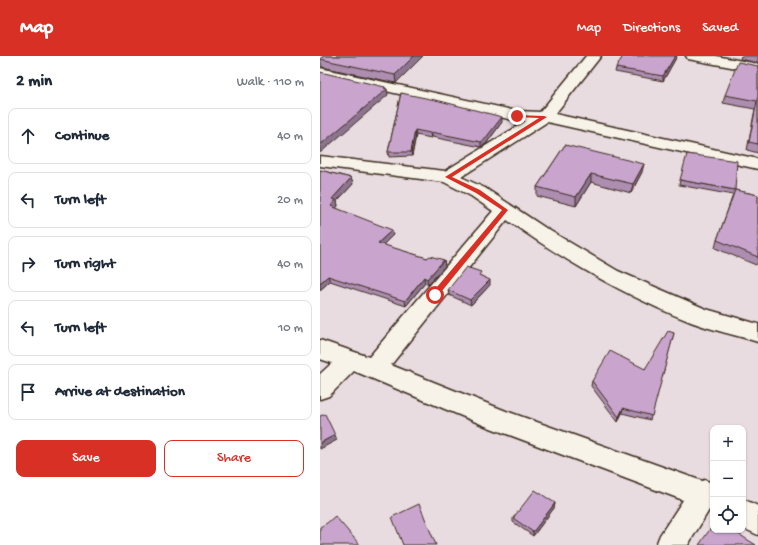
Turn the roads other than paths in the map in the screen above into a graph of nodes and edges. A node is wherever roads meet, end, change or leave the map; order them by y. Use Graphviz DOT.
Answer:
graph roads {
  1 [pos="594,56"];
  2 [pos="693,56"];
  3 [pos="758,68"];
  4 [pos="320,72"];
  5 [pos="544,117"];
  6 [pos="320,161"];
  7 [pos="758,164"];
  8 [pos="448,177"];
  9 [pos="505,210"];
  10 [pos="758,333"];
  11 [pos="320,349"];
  12 [pos="350,360"];
  13 [pos="374,368"];
  14 [pos="320,388"];
  15 [pos="709,496"];
  16 [pos="746,515"];
  17 [pos="758,521"];
  18 [pos="671,545"];
  1 -- 5 [label="street"];
  2 -- 3 [label="street"];
  4 -- 5 [label="street"];
  5 -- 7 [label="street"];
  5 -- 8 [label="street"];
  6 -- 8 [label="street"];
  8 -- 9 [label="street"];
  9 -- 10 [label="street"];
  9 -- 13 [label="street"];
  11 -- 12 [label="street"];
  12 -- 13 [label="street"];
  12 -- 14 [label="street"];
  13 -- 15 [label="street"];
  15 -- 18 [label="street"];
  16 -- 17 [label="street"];
}
